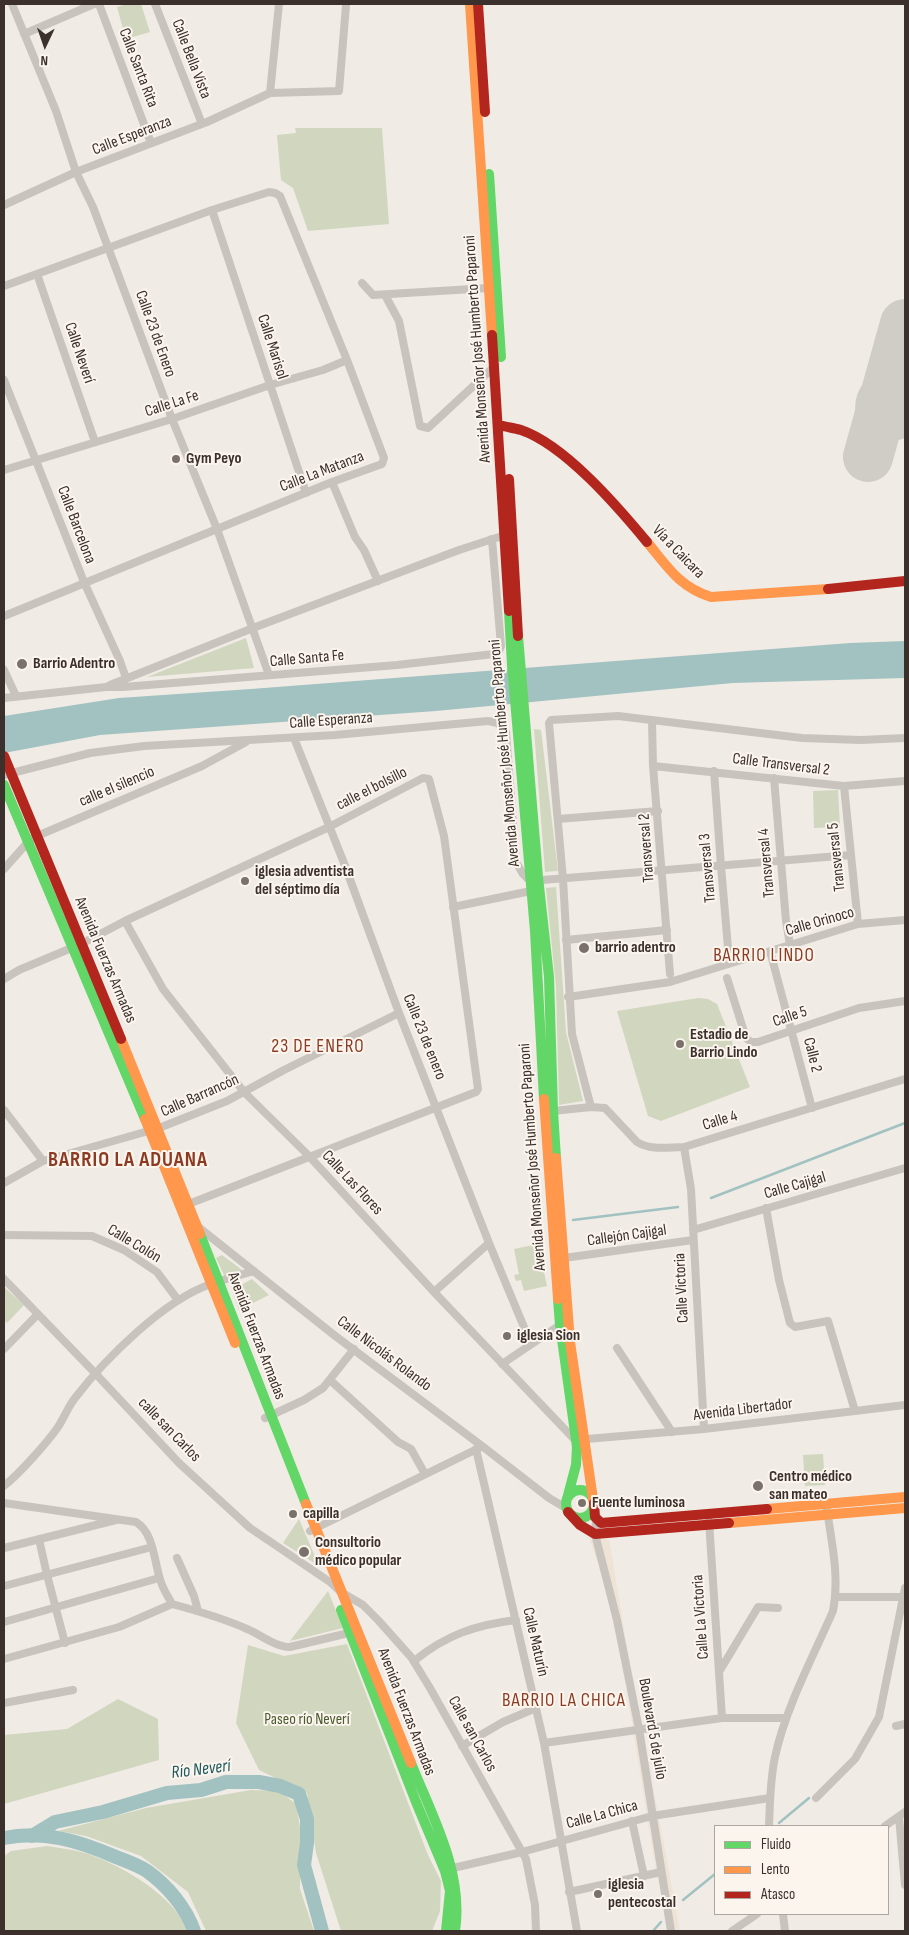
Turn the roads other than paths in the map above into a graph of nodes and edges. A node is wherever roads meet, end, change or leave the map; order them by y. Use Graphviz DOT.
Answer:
graph roads {
  1 [pos="12,4"];
  2 [pos="94,4"];
  3 [pos="99,4"];
  4 [pos="155,4"];
  5 [pos="279,4"];
  6 [pos="470,4"];
  7 [pos="478,4"];
  8 [pos="346,5"];
  9 [pos="24,34"];
  10 [pos="270,93"];
  11 [pos="202,124"];
  12 [pos="151,143"];
  13 [pos="76,172"];
  14 [pos="4,205"];
  15 [pos="212,210"];
  16 [pos="108,248"];
  17 [pos="37,274"];
  18 [pos="362,282"];
  19 [pos="4,286"];
  20 [pos="489,288"];
  21 [pos="385,295"];
  22 [pos="347,360"];
  23 [pos="495,366"];
  24 [pos="4,380"];
  25 [pos="270,385"];
  26 [pos="172,419"];
  27 [pos="502,425"];
  28 [pos="95,442"];
  29 [pos="36,460"];
  30 [pos="4,470"];
  31 [pos="332,482"];
  32 [pos="306,492"];
  33 [pos="217,529"];
  34 [pos="505,535"];
  35 [pos="492,539"];
  36 [pos="378,581"];
  37 [pos="905,581"];
  38 [pos="84,582"];
  39 [pos="4,616"];
  40 [pos="253,628"];
  41 [pos="516,664"];
  42 [pos="4,670"];
  43 [pos="269,675"];
  44 [pos="126,678"];
  45 [pos="106,687"];
  46 [pos="16,696"];
  47 [pos="4,698"];
  48 [pos="652,721"];
  49 [pos="294,738"];
  50 [pos="905,738"];
  51 [pos="250,740"];
  52 [pos="4,756"];
  53 [pos="653,766"];
  54 [pos="714,771"];
  55 [pos="8,773"];
  56 [pos="774,778"];
  57 [pos="905,781"];
  58 [pos="4,785"];
  59 [pos="844,786"];
  60 [pos="658,812"];
  61 [pos="558,818"];
  62 [pos="329,827"];
  63 [pos="37,836"];
  64 [pos="28,842"];
  65 [pos="851,855"];
  66 [pos="781,861"];
  67 [pos="721,866"];
  68 [pos="4,869"];
  69 [pos="662,870"];
  70 [pos="563,879"];
  71 [pos="533,884"];
  72 [pos="453,907"];
  73 [pos="905,920"];
  74 [pos="125,921"];
  75 [pos="858,924"];
  76 [pos="667,930"];
  77 [pos="566,940"];
  78 [pos="790,945"];
  79 [pos="77,946"];
  80 [pos="770,951"];
  81 [pos="731,963"];
  82 [pos="670,974"];
  83 [pos="727,978"];
  84 [pos="4,979"];
  85 [pos="568,997"];
  86 [pos="905,1001"];
  87 [pos="399,1013"];
  88 [pos="792,1030"];
  89 [pos="905,1079"];
  90 [pos="244,1092"];
  91 [pos="591,1106"];
  92 [pos="437,1108"];
  93 [pos="812,1108"];
  94 [pos="4,1110"];
  95 [pos="553,1112"];
  96 [pos="154,1129"];
  97 [pos="684,1146"];
  98 [pos="309,1156"];
  99 [pos="43,1161"];
  100 [pos="905,1168"];
  101 [pos="4,1183"];
  102 [pos="185,1206"];
  103 [pos="766,1208"];
  104 [pos="186,1222"];
  105 [pos="198,1226"];
  106 [pos="693,1230"];
  107 [pos="4,1235"];
  108 [pos="693,1240"];
  109 [pos="489,1242"];
  110 [pos="564,1258"];
  111 [pos="254,1270"];
  112 [pos="4,1280"];
  113 [pos="215,1283"];
  114 [pos="434,1292"];
  115 [pos="178,1300"];
  116 [pos="38,1314"];
  117 [pos="560,1325"];
  118 [pos="531,1344"];
  119 [pos="617,1348"];
  120 [pos="4,1349"];
  121 [pos="354,1349"];
  122 [pos="502,1364"];
  123 [pos="95,1373"];
  124 [pos="330,1380"];
  125 [pos="905,1405"];
  126 [pos="855,1411"];
  127 [pos="268,1417"];
  128 [pos="704,1429"];
  129 [pos="672,1432"];
  130 [pos="579,1440"];
  131 [pos="479,1447"];
  132 [pos="425,1474"];
  133 [pos="4,1486"];
  134 [pos="905,1497"];
  135 [pos="593,1501"];
  136 [pos="4,1504"];
  137 [pos="826,1504"];
  138 [pos="14,1506"];
  139 [pos="567,1506"];
  140 [pos="4,1508"];
  141 [pos="905,1508"];
  142 [pos="709,1514"];
  143 [pos="828,1515"];
  144 [pos="120,1519"];
  145 [pos="596,1520"];
  146 [pos="709,1525"];
  147 [pos="313,1531"];
  148 [pos="596,1534"];
  149 [pos="39,1539"];
  150 [pos="152,1547"];
  151 [pos="4,1548"];
  152 [pos="178,1558"];
  153 [pos="47,1575"];
  154 [pos="159,1578"];
  155 [pos="330,1582"];
  156 [pos="4,1586"];
  157 [pos="905,1588"];
  158 [pos="341,1592"];
  159 [pos="836,1597"];
  160 [pos="904,1597"];
  161 [pos="172,1604"];
  162 [pos="55,1608"];
  163 [pos="778,1608"];
  164 [pos="198,1611"];
  165 [pos="516,1620"];
  166 [pos="4,1622"];
  167 [pos="354,1632"];
  168 [pos="65,1643"];
  169 [pos="4,1659"];
  170 [pos="414,1661"];
  171 [pos="719,1672"];
  172 [pos="73,1690"];
  173 [pos="4,1703"];
  174 [pos="536,1708"];
  175 [pos="722,1718"];
  176 [pos="786,1718"];
  177 [pos="905,1724"];
  178 [pos="896,1726"];
  179 [pos="639,1729"];
  180 [pos="544,1744"];
  181 [pos="462,1746"];
  182 [pos="770,1798"];
  183 [pos="816,1798"];
  184 [pos="902,1815"];
  185 [pos="652,1816"];
  186 [pos="632,1821"];
  187 [pos="769,1825"];
  188 [pos="887,1825"];
  189 [pos="562,1840"];
  190 [pos="522,1852"];
  191 [pos="448,1870"];
  192 [pos="661,1872"];
  193 [pos="644,1876"];
  194 [pos="905,1885"];
  195 [pos="569,1892"];
  196 [pos="756,1915"];
  197 [pos="782,1915"];
  198 [pos="446,1931"];
  199 [pos="454,1931"];
  200 [pos="536,1931"];
  201 [pos="577,1931"];
  202 [pos="671,1931"];
  203 [pos="732,1931"];
  204 [pos="785,1931"];
  1 -- 9 [label="street, Calle 23 de Enero"];
  2 -- 9 [label="street"];
  3 -- 12 [label="street, Calle Santa Rita"];
  4 -- 11 [label="street, Calle Bella Vista"];
  5 -- 10 [label="street"];
  6 -- 20 [label="street, Avenida Monseñor José Humberto Paparoni"];
  7 -- 27 [label="street, Avenida Monseñor José Humberto Paparoni"];
  8 -- 10 [label="street, Calle Esperanza"];
  9 -- 13 [label="street, Calle 23 de Enero"];
  10 -- 11 [label="street, Calle Esperanza"];
  11 -- 12 [label="street, Calle Esperanza"];
  12 -- 13 [label="street, Calle Esperanza"];
  13 -- 14 [label="street, Calle Esperanza"];
  13 -- 16 [label="street, Calle 23 de Enero"];
  15 -- 16 [label="street"];
  15 -- 22 [label="street, Calle La Matanza"];
  15 -- 25 [label="street, Calle Marisol"];
  16 -- 17 [label="street"];
  16 -- 26 [label="street, Calle 23 de Enero"];
  17 -- 19 [label="street"];
  17 -- 28 [label="street, Calle Neverí"];
  18 -- 21 [label="street"];
  20 -- 21 [label="street"];
  20 -- 23 [label="street, Avenida Monseñor José Humberto Paparoni"];
  21 -- 23 [label="street"];
  22 -- 25 [label="street, Calle La Fe"];
  22 -- 31 [label="street, Calle La Matanza"];
  23 -- 27 [label="street, Avenida Monseñor José Humberto Paparoni"];
  24 -- 29 [label="street, Calle Barcelona"];
  25 -- 26 [label="street, Calle La Fe"];
  25 -- 32 [label="street, Calle Marisol"];
  26 -- 28 [label="street, Calle La Fe"];
  26 -- 33 [label="street, Calle 23 de Enero"];
  27 -- 34 [label="street, Avenida Monseñor José Humberto Paparoni"];
  27 -- 37 [label="street, Vía a Caicara"];
  27 -- 41 [label="street, Avenida Monseñor José Humberto Paparoni"];
  28 -- 29 [label="street, Calle La Fe"];
  29 -- 30 [label="street, Calle La Fe"];
  29 -- 38 [label="street, Calle Barcelona"];
  31 -- 32 [label="street, Calle La Matanza"];
  31 -- 36 [label="street"];
  32 -- 33 [label="street, Calle La Matanza"];
  33 -- 38 [label="street, Calle La Matanza"];
  33 -- 40 [label="street, Calle 23 de Enero"];
  34 -- 35 [label="street"];
  34 -- 41 [label="street, Avenida Monseñor José Humberto Paparoni"];
  35 -- 36 [label="street"];
  35 -- 43 [label="street, Calle Santa Fe"];
  36 -- 40 [label="street"];
  38 -- 39 [label="street, Calle La Matanza"];
  38 -- 44 [label="street, Calle Barcelona"];
  40 -- 43 [label="street, Calle 23 de Enero"];
  40 -- 44 [label="street"];
  41 -- 71 [label="street, Avenida Monseñor José Humberto Paparoni"];
  42 -- 46 [label="street"];
  43 -- 45 [label="street, Calle Santa Fe"];
  44 -- 45 [label="street"];
  45 -- 46 [label="street, Calle Santa Fe"];
  46 -- 47 [label="street, Calle Santa Fe"];
  48 -- 50 [label="street"];
  48 -- 53 [label="street, Transversal 2"];
  48 -- 61 [label="street"];
  49 -- 51 [label="street, Calle Esperanza"];
  49 -- 62 [label="street, Calle 23 de enero"];
  49 -- 71 [label="street, Calle Esperanza"];
  51 -- 55 [label="street, Calle Esperanza"];
  51 -- 63 [label="street, calle el silencio"];
  52 -- 55 [label="street, Avenida Fuerzas Armadas"];
  53 -- 54 [label="street, Calle Transversal 2"];
  53 -- 60 [label="street, Transversal 2"];
  54 -- 56 [label="street, Calle Transversal 2"];
  54 -- 67 [label="street, Transversal 3"];
  55 -- 63 [label="street, Avenida Fuerzas Armadas"];
  56 -- 59 [label="street, Calle Transversal 2"];
  56 -- 66 [label="street, Transversal 4"];
  57 -- 59 [label="street, Calle Transversal 2"];
  58 -- 64 [label="street, Avenida Fuerzas Armadas"];
  59 -- 65 [label="street, Transversal 5"];
  60 -- 61 [label="street"];
  60 -- 69 [label="street, Transversal 2"];
  61 -- 70 [label="street"];
  62 -- 72 [label="street, calle el bolsillo"];
  62 -- 74 [label="street, calle el bolsillo"];
  62 -- 87 [label="street, Calle 23 de enero"];
  63 -- 64 [label="street, calle el silencio"];
  63 -- 79 [label="street, Avenida Fuerzas Armadas"];
  64 -- 68 [label="street, calle el silencio"];
  64 -- 79 [label="street, Avenida Fuerzas Armadas"];
  65 -- 66 [label="street"];
  65 -- 75 [label="street, Transversal 5"];
  66 -- 67 [label="street"];
  66 -- 78 [label="street, Transversal 4"];
  67 -- 69 [label="street"];
  67 -- 81 [label="street, Transversal 3"];
  69 -- 70 [label="street"];
  69 -- 76 [label="street, Transversal 2"];
  70 -- 71 [label="street"];
  70 -- 77 [label="street"];
  71 -- 72 [label="street"];
  71 -- 95 [label="street, Avenida Monseñor José Humberto Paparoni"];
  71 -- 117 [label="street, Avenida Monseñor José Humberto Paparoni"];
  72 -- 92 [label="street, calle el bolsillo"];
  73 -- 75 [label="street, Calle Orinoco"];
  74 -- 79 [label="street, calle el bolsillo"];
  74 -- 90 [label="street, Calle Las Flores"];
  75 -- 78 [label="street, Calle Orinoco"];
  76 -- 77 [label="street"];
  76 -- 82 [label="street, Transversal 2"];
  77 -- 85 [label="street"];
  78 -- 80 [label="street, Calle Orinoco"];
  79 -- 84 [label="street, calle el bolsillo"];
  79 -- 96 [label="street, Avenida Fuerzas Armadas"];
  80 -- 81 [label="street, Calle Orinoco"];
  80 -- 88 [label="street, Calle 2"];
  81 -- 85 [label="street, Calle Orinoco"];
  83 -- 88 [label="street, Calle 5"];
  85 -- 91 [label="street"];
  86 -- 88 [label="street, Calle 5"];
  87 -- 90 [label="street, Calle Barrancón"];
  87 -- 92 [label="street, Calle 23 de enero"];
  88 -- 93 [label="street, Calle 2"];
  89 -- 93 [label="street, Calle 4"];
  90 -- 96 [label="street, Calle Barrancón"];
  90 -- 98 [label="street, Calle Las Flores"];
  91 -- 95 [label="street"];
  91 -- 97 [label="street, Calle 4"];
  92 -- 98 [label="street"];
  92 -- 109 [label="street, Calle 23 de enero"];
  93 -- 97 [label="street, Calle 4"];
  94 -- 99 [label="street"];
  95 -- 110 [label="street, Avenida Monseñor José Humberto Paparoni"];
  96 -- 99 [label="street, Calle Barrancón"];
  96 -- 102 [label="street, Avenida Fuerzas Armadas"];
  97 -- 106 [label="street, Calle Victoria"];
  98 -- 102 [label="street"];
  98 -- 114 [label="street, Calle Las Flores"];
  99 -- 101 [label="street, Calle Barrancón"];
  100 -- 103 [label="street, Calle Cajigal"];
  102 -- 104 [label="street, Avenida Fuerzas Armadas"];
  102 -- 105 [label="street, Avenida Fuerzas Armadas"];
  103 -- 106 [label="street, Calle Cajigal"];
  103 -- 126 [label="street"];
  104 -- 105 [label="street, Calle Nicolás Rolando"];
  104 -- 113 [label="street, Avenida Fuerzas Armadas"];
  105 -- 111 [label="street, Calle Nicolás Rolando"];
  105 -- 113 [label="street, Avenida Fuerzas Armadas"];
  106 -- 108 [label="street, Calle Victoria"];
  107 -- 115 [label="street, Calle Colón"];
  108 -- 110 [label="street, Callejón Cajigal"];
  108 -- 128 [label="street, Calle Victoria"];
  109 -- 114 [label="street"];
  109 -- 118 [label="street, Calle 23 de enero"];
  110 -- 130 [label="street, Avenida Monseñor José Humberto Paparoni"];
  111 -- 113 [label="street"];
  111 -- 121 [label="street, Calle Nicolás Rolando"];
  112 -- 116 [label="street, calle san Carlos"];
  113 -- 115 [label="street"];
  113 -- 127 [label="street, Avenida Fuerzas Armadas"];
  114 -- 122 [label="street, Calle Las Flores"];
  115 -- 123 [label="street"];
  116 -- 120 [label="street"];
  116 -- 123 [label="street, calle san Carlos"];
  117 -- 118 [label="street"];
  117 -- 130 [label="street, Avenida Monseñor José Humberto Paparoni"];
  118 -- 122 [label="street"];
  119 -- 129 [label="street"];
  121 -- 124 [label="street"];
  121 -- 131 [label="street, Calle Nicolás Rolando"];
  122 -- 130 [label="street, Calle Las Flores"];
  123 -- 133 [label="street"];
  123 -- 155 [label="street, calle san Carlos"];
  124 -- 127 [label="street"];
  124 -- 132 [label="street"];
  125 -- 126 [label="street, Avenida Libertador"];
  126 -- 128 [label="street, Avenida Libertador"];
  127 -- 147 [label="street, Avenida Fuerzas Armadas"];
  128 -- 129 [label="street, Avenida Libertador"];
  129 -- 130 [label="street, Avenida Libertador"];
  130 -- 135 [label="street, Avenida Monseñor José Humberto Paparoni"];
  130 -- 139 [label="street, Avenida Monseñor José Humberto Paparoni"];
  131 -- 132 [label="street"];
  131 -- 139 [label="street, Calle Nicolás Rolando"];
  131 -- 165 [label="street, Calle Maturín"];
  132 -- 147 [label="street"];
  134 -- 137 [label="street"];
  135 -- 139 [label="street"];
  135 -- 139 [label="street"];
  135 -- 145 [label="street, Avenida Monseñor José Humberto Paparoni"];
  136 -- 138 [label="street"];
  137 -- 142 [label="street"];
  137 -- 143 [label="street"];
  138 -- 140 [label="street"];
  138 -- 144 [label="street"];
  139 -- 148 [label="street"];
  141 -- 143 [label="street"];
  142 -- 145 [label="street"];
  142 -- 146 [label="street, Calle La Victoria"];
  143 -- 146 [label="street"];
  143 -- 159 [label="street"];
  144 -- 149 [label="street"];
  144 -- 150 [label="street"];
  145 -- 148 [label="street, Boulevard 5 de julio"];
  146 -- 148 [label="street"];
  146 -- 171 [label="street, Calle La Victoria"];
  147 -- 155 [label="street, Avenida Fuerzas Armadas"];
  147 -- 158 [label="street, Avenida Fuerzas Armadas"];
  148 -- 179 [label="street, Boulevard 5 de julio"];
  149 -- 151 [label="street"];
  149 -- 153 [label="street"];
  150 -- 153 [label="street"];
  150 -- 154 [label="street"];
  152 -- 164 [label="street"];
  153 -- 156 [label="street"];
  153 -- 162 [label="street"];
  154 -- 161 [label="street"];
  154 -- 162 [label="street"];
  155 -- 158 [label="street, Calle san Carlos"];
  155 -- 167 [label="street, Avenida Fuerzas Armadas"];
  157 -- 160 [label="street"];
  158 -- 167 [label="street, Avenida Fuerzas Armadas"];
  158 -- 170 [label="street, Calle san Carlos"];
  159 -- 160 [label="street"];
  159 -- 176 [label="street"];
  160 -- 183 [label="street"];
  161 -- 164 [label="street"];
  161 -- 168 [label="street"];
  162 -- 166 [label="street"];
  162 -- 168 [label="street"];
  163 -- 171 [label="street"];
  164 -- 167 [label="street"];
  165 -- 170 [label="street"];
  165 -- 174 [label="street, Calle Maturín"];
  167 -- 191 [label="street, Avenida Fuerzas Armadas"];
  168 -- 169 [label="street"];
  170 -- 181 [label="street, Calle san Carlos"];
  171 -- 175 [label="street, Calle La Victoria"];
  172 -- 173 [label="street"];
  174 -- 180 [label="street, Calle Maturín"];
  174 -- 181 [label="street"];
  175 -- 176 [label="street"];
  175 -- 179 [label="street"];
  176 -- 182 [label="street"];
  177 -- 178 [label="street"];
  179 -- 180 [label="street"];
  179 -- 185 [label="street, Boulevard 5 de julio"];
  180 -- 189 [label="street, Calle Maturín"];
  181 -- 190 [label="street, Calle san Carlos"];
  182 -- 185 [label="street, Calle La Chica"];
  182 -- 187 [label="street"];
  184 -- 188 [label="street"];
  184 -- 194 [label="street"];
  185 -- 186 [label="street, Calle La Chica"];
  185 -- 192 [label="street, Boulevard 5 de julio"];
  186 -- 189 [label="street, Calle La Chica"];
  186 -- 193 [label="street"];
  189 -- 190 [label="street, Calle La Chica"];
  189 -- 195 [label="street, Calle Maturín"];
  190 -- 191 [label="street, Calle La Chica"];
  190 -- 200 [label="street, Calle san Carlos"];
  191 -- 198 [label="street, Avenida Fuerzas Armadas"];
  191 -- 199 [label="street, Avenida Fuerzas Armadas"];
  192 -- 193 [label="street"];
  192 -- 202 [label="street, Boulevard 5 de julio"];
  193 -- 195 [label="street"];
  195 -- 201 [label="street, Calle Maturín"];
  196 -- 203 [label="street"];
  197 -- 204 [label="street"];
}
